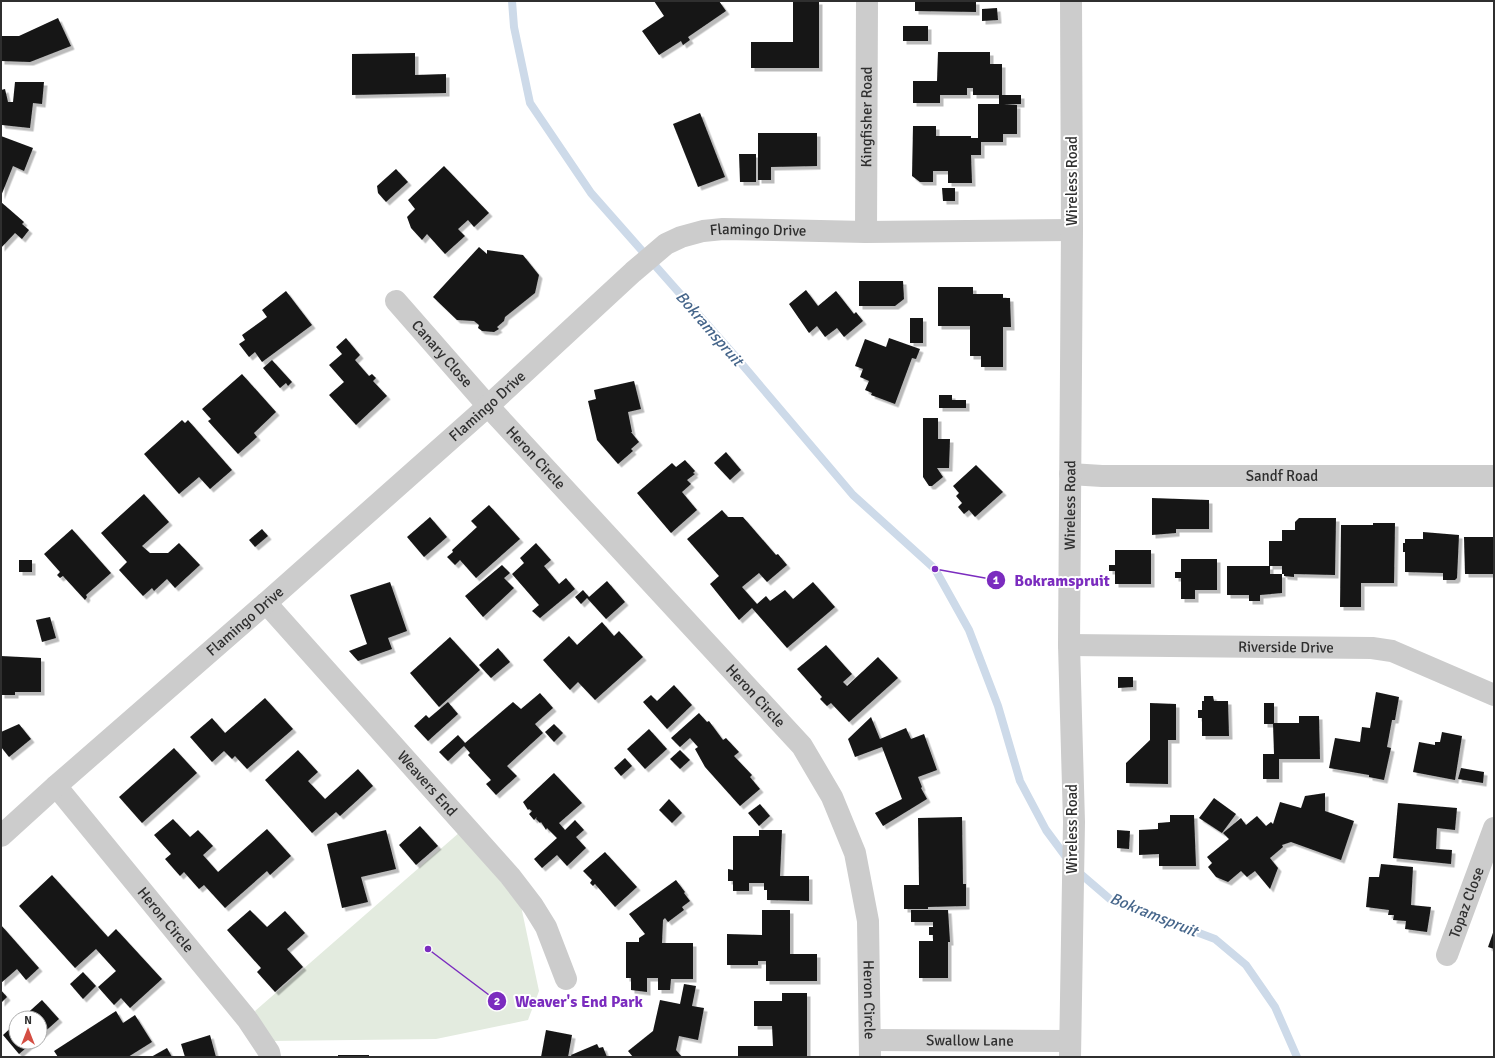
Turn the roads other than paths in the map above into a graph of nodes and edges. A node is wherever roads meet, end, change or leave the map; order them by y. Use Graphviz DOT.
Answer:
graph roads {
  1 [pos="867,1"];
  2 [pos="1071,1"];
  3 [pos="1072,230"];
  4 [pos="866,232"];
  5 [pos="396,301"];
  6 [pos="488,406"];
  7 [pos="1070,474"];
  8 [pos="1494,476"];
  9 [pos="266,603"];
  10 [pos="1069,645"];
  11 [pos="1494,695"];
  12 [pos="56,786"];
  13 [pos="1494,828"];
  14 [pos="1,836"];
  15 [pos="1447,955"];
  16 [pos="566,979"];
  17 [pos="870,1049"];
  18 [pos="1070,1049"];
  19 [pos="270,1057"];
  1 -- 4 [label="street, Kingfisher Road"];
  2 -- 3 [label="street, Wireless Road"];
  3 -- 4 [label="street, Flamingo Drive"];
  3 -- 7 [label="street, Wireless Road"];
  4 -- 6 [label="street, Flamingo Drive"];
  5 -- 6 [label="street, Canary Close"];
  6 -- 9 [label="street, Flamingo Drive"];
  6 -- 17 [label="street, Heron Circle"];
  7 -- 8 [label="street, Sandf Road"];
  7 -- 10 [label="street, Wireless Road"];
  9 -- 12 [label="street, Flamingo Drive"];
  9 -- 16 [label="street, Weavers End"];
  10 -- 11 [label="street, Riverside Drive"];
  10 -- 18 [label="street, Wireless Road"];
  12 -- 14 [label="street, Flamingo Drive"];
  12 -- 19 [label="street, Heron Circle"];
  13 -- 15 [label="street, Topaz Close"];
  17 -- 18 [label="street, Swallow Lane"];
}
